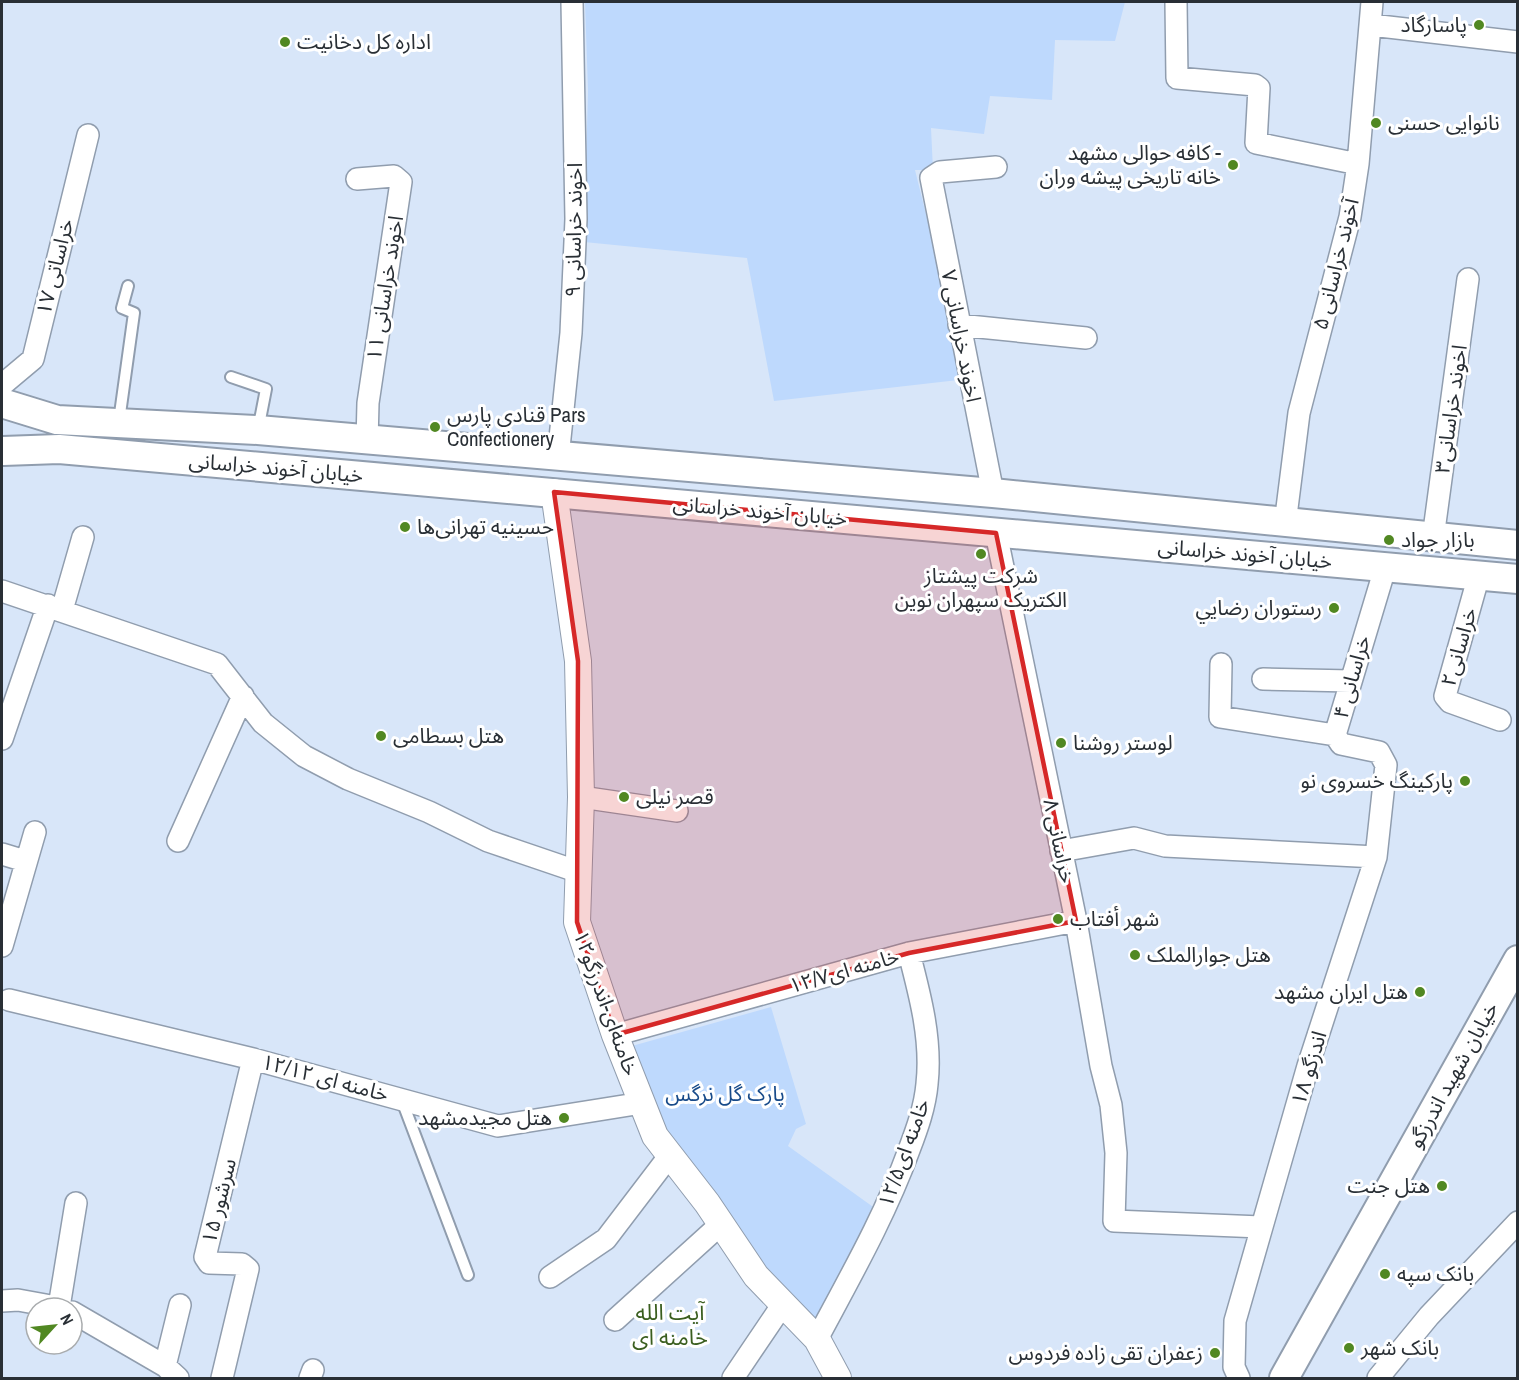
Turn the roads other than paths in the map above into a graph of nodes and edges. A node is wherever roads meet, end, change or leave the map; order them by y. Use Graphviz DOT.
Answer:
graph roads {
  1 [pos="572,2"];
  2 [pos="1176,2"];
  3 [pos="1372,2"];
  4 [pos="1371,25"];
  5 [pos="1518,42"];
  6 [pos="88,135"];
  7 [pos="1358,164"];
  8 [pos="996,167"];
  9 [pos="357,180"];
  10 [pos="1468,279"];
  11 [pos="128,286"];
  12 [pos="959,325"];
  13 [pos="1086,338"];
  14 [pos="231,377"];
  15 [pos="3,395"];
  16 [pos="118,421"];
  17 [pos="258,430"];
  18 [pos="367,442"];
  19 [pos="2,452"];
  20 [pos="558,457"];
  21 [pos="554,492"];
  22 [pos="993,493"];
  23 [pos="1285,524"];
  24 [pos="996,533"];
  25 [pos="83,537"];
  26 [pos="1433,538"];
  27 [pos="1518,545"];
  28 [pos="1386,565"];
  29 [pos="1479,575"];
  30 [pos="1518,579"];
  31 [pos="2,591"];
  32 [pos="55,608"];
  33 [pos="1221,664"];
  34 [pos="1263,679"];
  35 [pos="1351,681"];
  36 [pos="243,696"];
  37 [pos="1500,720"];
  38 [pos="1335,735"];
  39 [pos="2,739"];
  40 [pos="1383,757"];
  41 [pos="581,797"];
  42 [pos="677,811"];
  43 [pos="35,832"];
  44 [pos="178,842"];
  45 [pos="1061,851"];
  46 [pos="2,854"];
  47 [pos="1376,857"];
  48 [pos="25,861"];
  49 [pos="576,871"];
  50 [pos="1076,921"];
  51 [pos="2,946"];
  52 [pos="909,953"];
  53 [pos="1518,960"];
  54 [pos="9,1000"];
  55 [pos="615,1035"];
  56 [pos="253,1059"];
  57 [pos="401,1098"];
  58 [pos="642,1103"];
  59 [pos="670,1155"];
  60 [pos="76,1203"];
  61 [pos="1518,1222"];
  62 [pos="721,1224"];
  63 [pos="1261,1227"];
  64 [pos="468,1275"];
  65 [pos="550,1277"];
  66 [pos="65,1296"];
  67 [pos="2,1301"];
  68 [pos="24,1301"];
  69 [pos="783,1304"];
  70 [pos="180,1305"];
  71 [pos="615,1320"];
  72 [pos="84,1321"];
  73 [pos="817,1339"];
  74 [pos="172,1372"];
  75 [pos="222,1378"];
  76 [pos="733,1378"];
  77 [pos="838,1378"];
  78 [pos="1239,1378"];
  79 [pos="1284,1378"];
  80 [pos="1378,1378"];
  1 -- 20 [label="street, اخوند خراسانی ۹"];
  2 -- 7 [label="street"];
  3 -- 4 [label="street, آخوند خراسانی ۵"];
  4 -- 5 [label="street"];
  4 -- 7 [label="street, آخوند خراسانی ۵"];
  6 -- 15 [label="street, خراساتی ۱۷"];
  7 -- 23 [label="street, آخوند خراسانی ۵"];
  8 -- 12 [label="street, اخوند خراسانی ۷"];
  9 -- 18 [label="street, اخوند خراسانی ۱۱"];
  10 -- 26 [label="street, اخوند خراسانی۳"];
  11 -- 16 [label="lane"];
  12 -- 13 [label="street"];
  12 -- 22 [label="street, اخوند خراسانی ۷"];
  14 -- 17 [label="lane"];
  15 -- 16 [label="main road, خیابان آخوند خراسانی"];
  15 -- 19 [label="main road"];
  16 -- 17 [label="main road, خیابان آخوند خراسانی"];
  17 -- 18 [label="main road, خیابان آخوند خراسانی"];
  18 -- 20 [label="main road, خیابان آخوند خراسانی"];
  19 -- 21 [label="main road, خیابان آخوند خراسانی"];
  20 -- 22 [label="main road, خیابان آخوند خراسانی"];
  21 -- 24 [label="main road, خیابان آخوند خراسانی"];
  21 -- 41 [label="street, خامنه‌ای-اندرزگو۱۲"];
  22 -- 23 [label="main road, خیابان آخوند خراسانی"];
  23 -- 26 [label="main road, خیابان آخوند خراسانی"];
  24 -- 28 [label="main road, خیابان آخوند خراسانی"];
  24 -- 45 [label="street, خراسانی ۸"];
  25 -- 32 [label="street"];
  26 -- 27 [label="main road, خیابان آخوند خراسانی"];
  28 -- 29 [label="main road, خیابان آخوند خراسانی"];
  28 -- 35 [label="street, خراسانی ۴"];
  29 -- 30 [label="main road, خیابان آخوند خراسانی"];
  29 -- 37 [label="street, خراسانی۲"];
  31 -- 32 [label="street"];
  32 -- 36 [label="street"];
  32 -- 39 [label="street"];
  33 -- 38 [label="street"];
  34 -- 35 [label="street"];
  35 -- 38 [label="street, خراسانی ۴"];
  36 -- 44 [label="street"];
  36 -- 49 [label="street"];
  38 -- 40 [label="street, خراسانی ۴"];
  40 -- 47 [label="street, اندزگو ۱۸"];
  41 -- 42 [label="street"];
  41 -- 49 [label="street, خامنه‌ای-اندرزگو۱۲"];
  43 -- 48 [label="street"];
  45 -- 47 [label="street"];
  45 -- 50 [label="street, خراسانی ۸"];
  46 -- 48 [label="street"];
  47 -- 63 [label="street, اندزگو ۱۸"];
  48 -- 51 [label="street"];
  49 -- 55 [label="street, خامنه‌ای-اندرزگو۱۲"];
  50 -- 52 [label="street, خامنه ای۱۲/۷"];
  50 -- 63 [label="street, خراسانی ۸"];
  52 -- 55 [label="street, خامنه ای۱۲/۷"];
  52 -- 73 [label="street, خامنه ای۱۲/۵"];
  53 -- 79 [label="main road, خیابان شهید اندرزگو"];
  54 -- 56 [label="street, خامنه ای ۱۲/۱۲"];
  55 -- 58 [label="street, خامنه‌ای-اندرزگو۱۲"];
  56 -- 57 [label="street, خامنه ای ۱۲/۱۲"];
  56 -- 75 [label="street, سرشور ۱۵"];
  57 -- 58 [label="street, خامنه ای ۱۲/۱۲"];
  57 -- 64 [label="lane"];
  58 -- 59 [label="street, خامنه‌ای-اندرزگو۱۲"];
  59 -- 62 [label="street, خامنه‌ای-اندرزگو۱۲"];
  59 -- 65 [label="street"];
  60 -- 66 [label="street"];
  61 -- 80 [label="street"];
  62 -- 69 [label="street, خامنه‌ای-اندرزگو۱۲"];
  62 -- 71 [label="street"];
  63 -- 78 [label="street, اندزگو ۱۸"];
  67 -- 68 [label="street"];
  69 -- 73 [label="street, خامنه‌ای-اندرزگو۱۲"];
  69 -- 76 [label="street"];
  70 -- 74 [label="street"];
  72 -- 74 [label="street"];
  73 -- 77 [label="street, خامنه‌ای-اندرزگو۱۲"];
}
